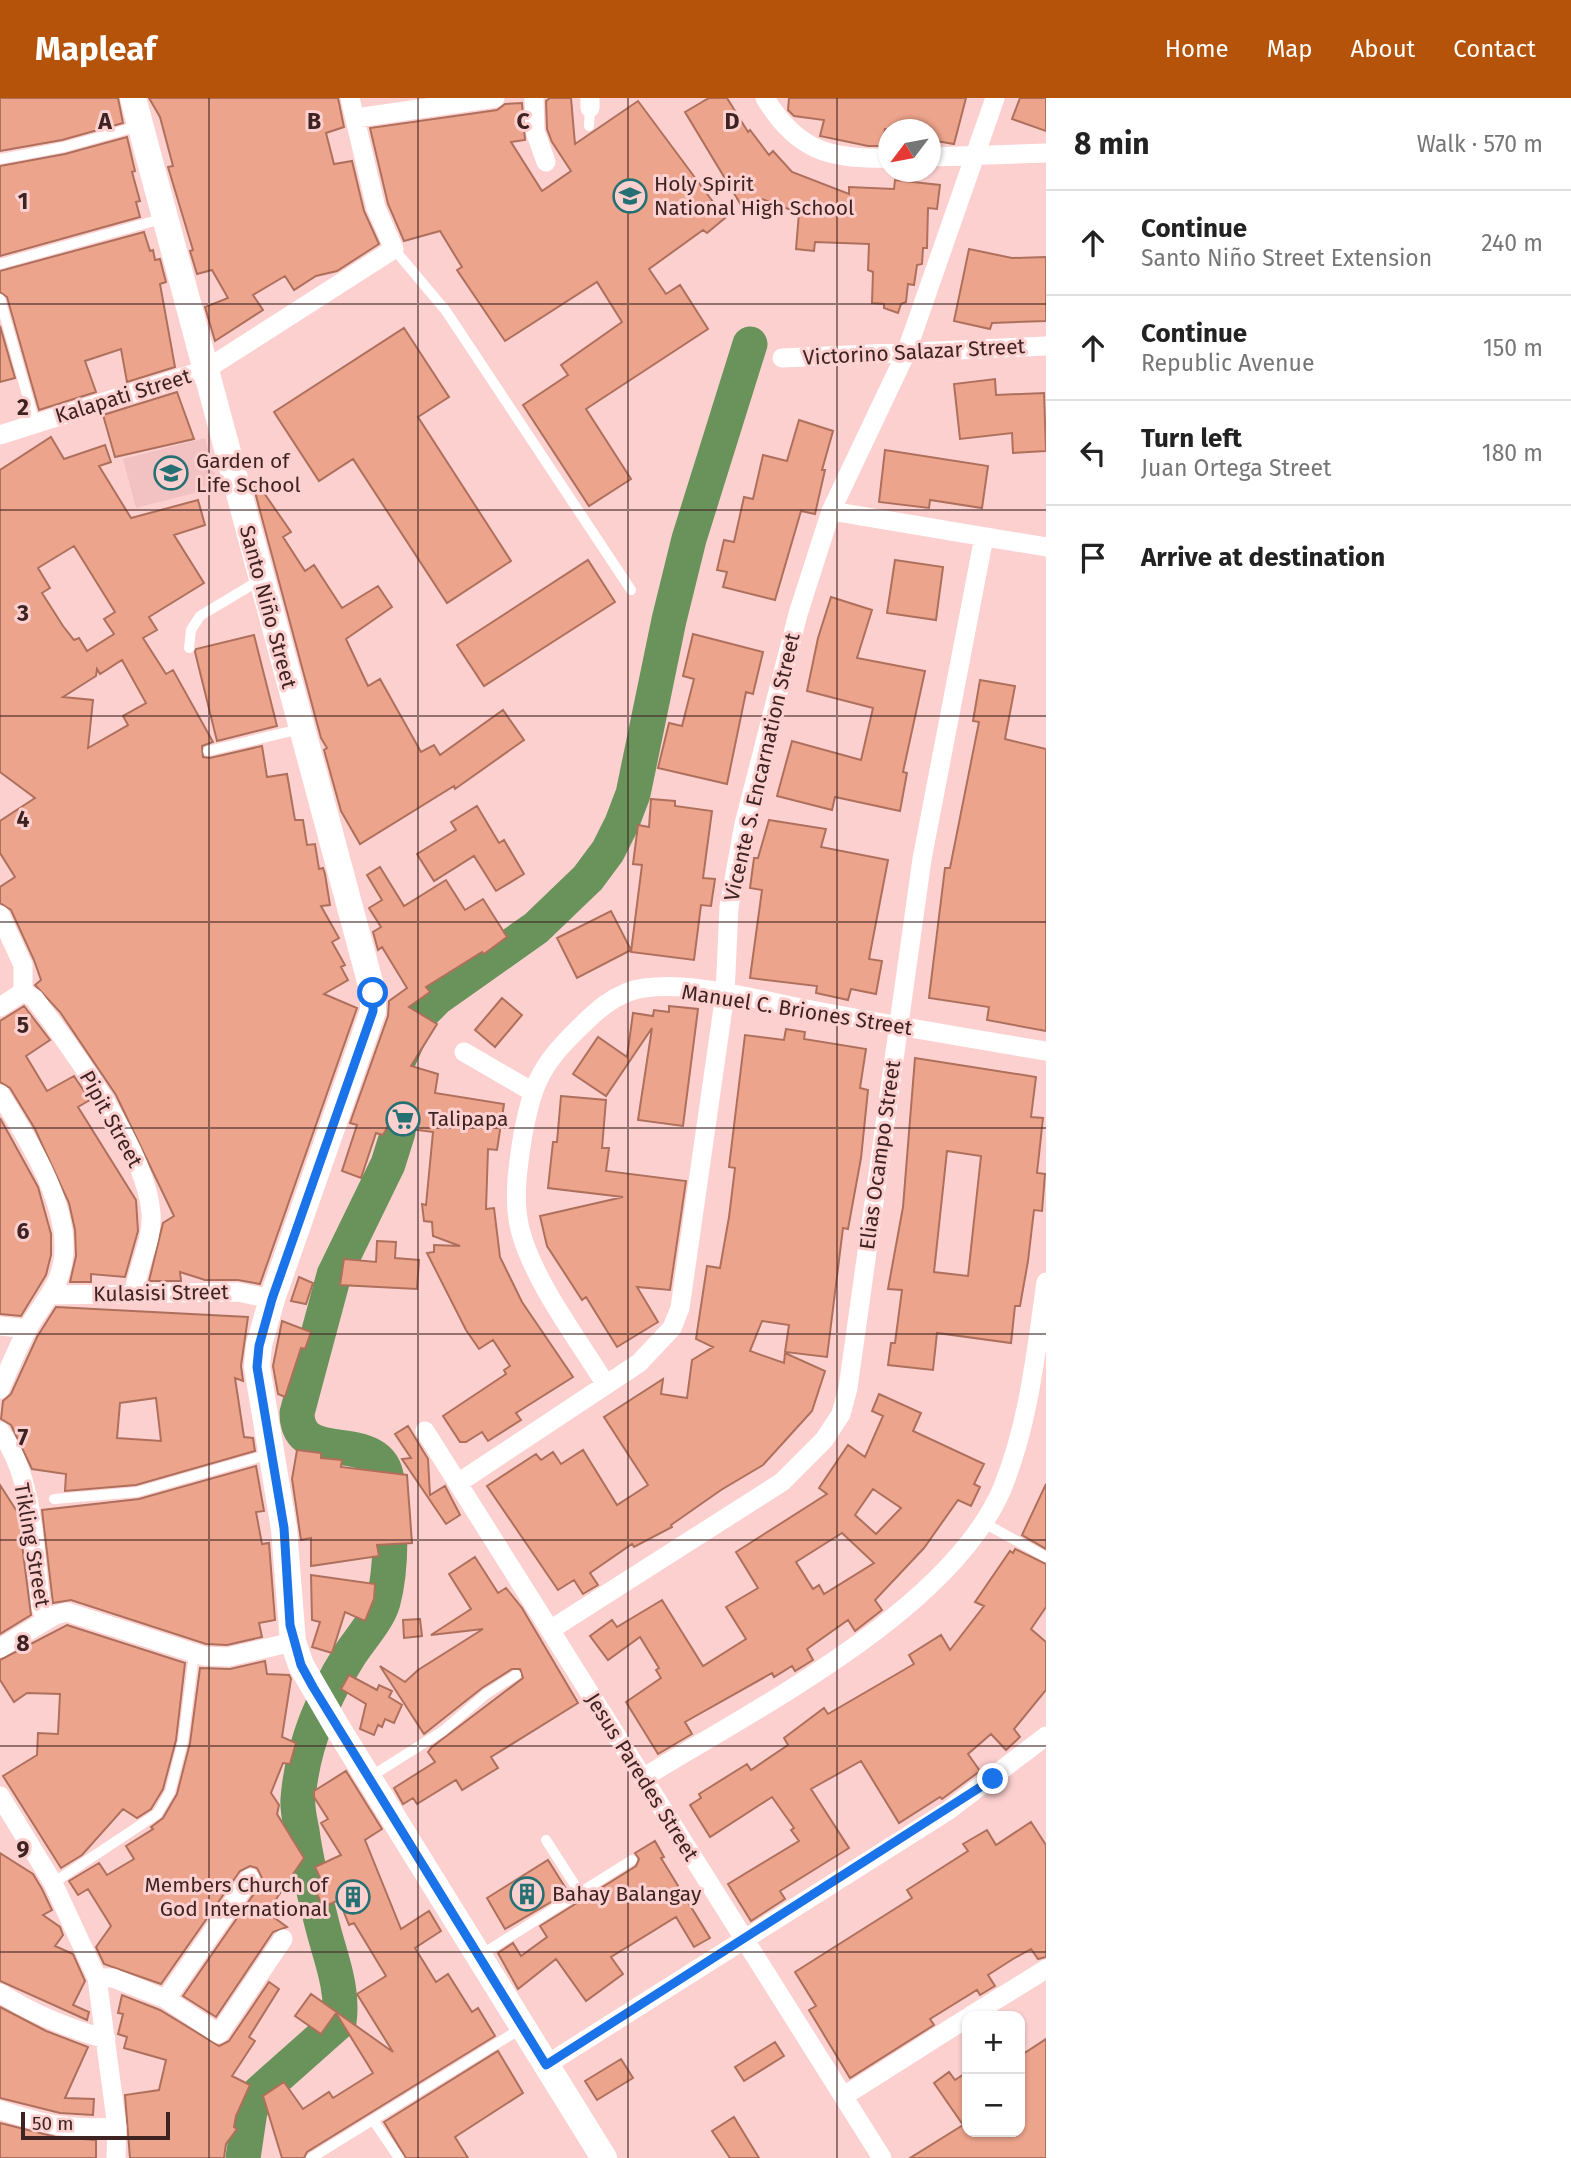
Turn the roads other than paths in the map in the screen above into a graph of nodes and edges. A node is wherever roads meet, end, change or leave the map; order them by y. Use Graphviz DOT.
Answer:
graph roads {
  1 [pos="134,98"];
  2 [pos="350,98"];
  3 [pos="495,98"];
  4 [pos="534,98"];
  5 [pos="765,98"];
  6 [pos="995,98"];
  7 [pos="356,118"];
  8 [pos="141,126"];
  9 [pos="1046,153"];
  10 [pos="976,156"];
  11 [pos="941,157"];
  12 [pos="878,158"];
  13 [pos="0,159"];
  14 [pos="545,162"];
  15 [pos="165,218"];
  16 [pos="394,249"];
  17 [pos="0,264"];
  18 [pos="0,299"];
  19 [pos="1046,346"];
  20 [pos="906,353"];
  21 [pos="782,358"];
  22 [pos="205,370"];
  23 [pos="35,423"];
  24 [pos="0,435"];
  25 [pos="831,511"];
  26 [pos="985,537"];
  27 [pos="1046,547"];
  28 [pos="260,579"];
  29 [pos="631,590"];
  30 [pos="189,648"];
  31 [pos="300,729"];
  32 [pos="208,751"];
  33 [pos="0,915"];
  34 [pos="23,992"];
  35 [pos="724,994"];
  36 [pos="0,1007"];
  37 [pos="897,1026"];
  38 [pos="1046,1051"];
  39 [pos="464,1052"];
  40 [pos="531,1091"];
  41 [pos="0,1094"];
  42 [pos="1046,1282"];
  43 [pos="134,1292"];
  44 [pos="50,1295"];
  45 [pos="272,1299"];
  46 [pos="0,1326"];
  47 [pos="27,1329"];
  48 [pos="606,1385"];
  49 [pos="0,1389"];
  50 [pos="0,1431"];
  51 [pos="425,1431"];
  52 [pos="270,1453"];
  53 [pos="458,1483"];
  54 [pos="54,1499"];
  55 [pos="984,1523"];
  56 [pos="1046,1557"];
  57 [pos="47,1620"];
  58 [pos="550,1630"];
  59 [pos="293,1642"];
  60 [pos="0,1648"];
  61 [pos="194,1654"];
  62 [pos="516,1675"];
  63 [pos="1046,1735"];
  64 [pos="368,1778"];
  65 [pos="643,1778"];
  66 [pos="0,1796"];
  67 [pos="546,1840"];
  68 [pos="632,1860"];
  69 [pos="250,1878"];
  70 [pos="53,1883"];
  71 [pos="580,1893"];
  72 [pos="283,1939"];
  73 [pos="744,1939"];
  74 [pos="478,1956"];
  75 [pos="1046,1969"];
  76 [pos="97,1978"];
  77 [pos="0,1993"];
  78 [pos="166,1999"];
  79 [pos="979,2011"];
  80 [pos="962,2021"];
  81 [pos="523,2028"];
  82 [pos="106,2039"];
  83 [pos="546,2065"];
  84 [pos="844,2096"];
  85 [pos="0,2110"];
  86 [pos="373,2120"];
  87 [pos="117,2127"];
  88 [pos="116,2158"];
  89 [pos="311,2158"];
  90 [pos="400,2158"];
  91 [pos="604,2158"];
  92 [pos="882,2158"];
  1 -- 8 [label="main road, Santo Niño Street"];
  2 -- 7 [label="street"];
  3 -- 7 [label="street"];
  4 -- 14 [label="street"];
  5 -- 12 [label="street"];
  6 -- 10 [label="street, Vicente S. Encarnation Street"];
  7 -- 16 [label="street"];
  8 -- 13 [label="lane"];
  8 -- 15 [label="main road, Santo Niño Street"];
  9 -- 10 [label="street"];
  10 -- 11 [label="street"];
  10 -- 20 [label="street, Vicente S. Encarnation Street"];
  15 -- 17 [label="lane"];
  15 -- 22 [label="main road, Santo Niño Street"];
  16 -- 22 [label="street, Kalapati Street"];
  16 -- 29 [label="lane"];
  18 -- 23 [label="lane"];
  19 -- 20 [label="street, Victorino Salazar Street"];
  20 -- 21 [label="street, Victorino Salazar Street"];
  20 -- 25 [label="street, Vicente S. Encarnation Street"];
  22 -- 23 [label="street, Kalapati Street"];
  22 -- 28 [label="main road, Santo Niño Street"];
  23 -- 24 [label="street, Kalapati Street"];
  25 -- 26 [label="street"];
  25 -- 35 [label="street, Vicente S. Encarnation Street"];
  26 -- 27 [label="street"];
  26 -- 37 [label="street, Elias Ocampo Street"];
  28 -- 30 [label="lane"];
  28 -- 31 [label="main road, Santo Niño Street"];
  31 -- 32 [label="lane"];
  31 -- 45 [label="main road, Santo Niño Street"];
  33 -- 34 [label="street"];
  34 -- 36 [label="street"];
  34 -- 43 [label="street, Pipit Street"];
  35 -- 37 [label="street, Manuel C. Briones Street"];
  35 -- 40 [label="street, Manuel C. Briones Street"];
  35 -- 48 [label="street, Vicente S. Encarnation Street"];
  37 -- 38 [label="street, Manuel C. Briones Street"];
  37 -- 58 [label="street, Elias Ocampo Street"];
  39 -- 40 [label="street"];
  40 -- 48 [label="street, Manuel C. Briones Street"];
  41 -- 44 [label="street"];
  42 -- 55 [label="street"];
  43 -- 44 [label="street, Kulasisi Street"];
  43 -- 45 [label="street, Kulasisi Street"];
  44 -- 47 [label="street"];
  45 -- 52 [label="main road"];
  46 -- 47 [label="street"];
  47 -- 49 [label="street"];
  48 -- 53 [label="street, Vicente S. Encarnation Street"];
  50 -- 57 [label="street, Tikling Street"];
  51 -- 53 [label="street, Jesus Paredes Street"];
  52 -- 54 [label="lane"];
  52 -- 59 [label="main road"];
  53 -- 58 [label="street, Jesus Paredes Street"];
  55 -- 56 [label="lane"];
  55 -- 65 [label="street"];
  57 -- 60 [label="street"];
  57 -- 61 [label="street"];
  58 -- 65 [label="street, Jesus Paredes Street"];
  59 -- 61 [label="street"];
  59 -- 64 [label="main road"];
  61 -- 70 [label="lane"];
  62 -- 64 [label="lane"];
  63 -- 73 [label="street"];
  64 -- 74 [label="main road"];
  65 -- 73 [label="street, Jesus Paredes Street"];
  66 -- 70 [label="street"];
  67 -- 71 [label="lane"];
  68 -- 71 [label="lane"];
  69 -- 78 [label="street"];
  70 -- 76 [label="street"];
  71 -- 74 [label="lane"];
  72 -- 78 [label="street"];
  73 -- 83 [label="street"];
  73 -- 84 [label="street, Jesus Paredes Street"];
  74 -- 81 [label="main road"];
  75 -- 79 [label="street"];
  76 -- 78 [label="street"];
  76 -- 82 [label="street"];
  77 -- 82 [label="street"];
  80 -- 84 [label="street"];
  81 -- 83 [label="main road"];
  81 -- 86 [label="lane"];
  82 -- 87 [label="street"];
  83 -- 91 [label="main road"];
  84 -- 92 [label="street, Jesus Paredes Street"];
  85 -- 87 [label="street"];
  86 -- 89 [label="lane"];
  86 -- 90 [label="lane"];
  87 -- 88 [label="street"];
}
